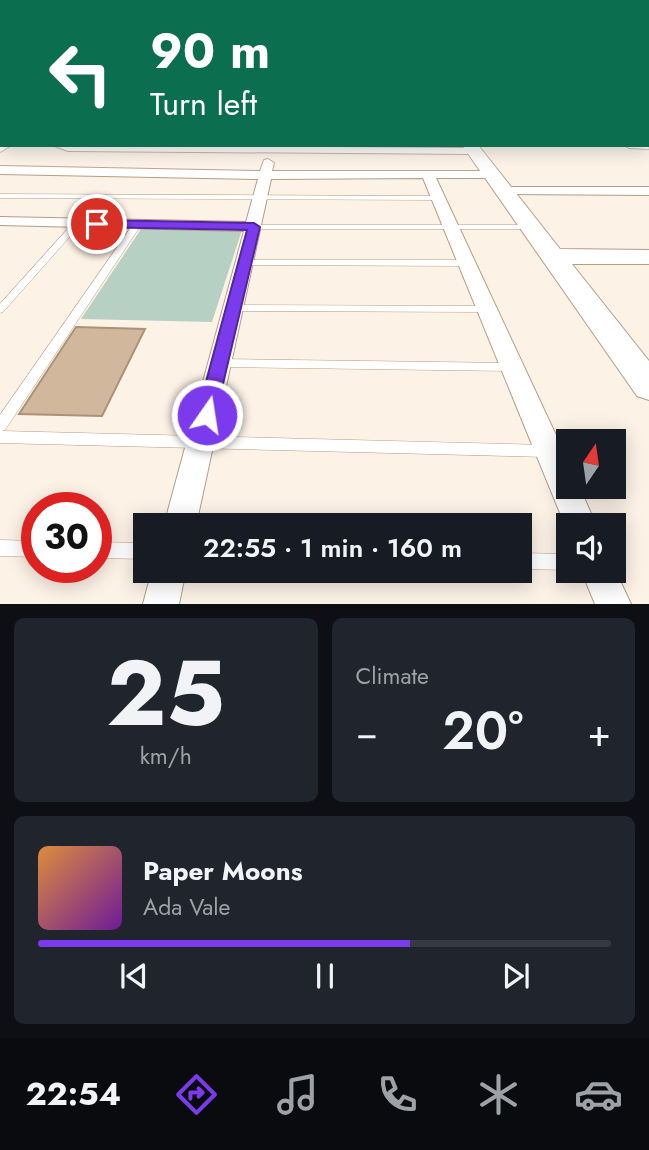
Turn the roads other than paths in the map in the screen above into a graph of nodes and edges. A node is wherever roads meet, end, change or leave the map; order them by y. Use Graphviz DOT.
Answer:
graph roads {
  1 [pos="60,147"];
  2 [pos="272,148"];
  3 [pos="473,148"];
  4 [pos="1,171"];
  5 [pos="265,174"];
  6 [pos="428,175"];
  7 [pos="499,183"];
  8 [pos="649,191"];
  9 [pos="0,196"];
  10 [pos="260,197"];
  11 [pos="439,198"];
  12 [pos="7,221"];
  13 [pos="77,224"];
  14 [pos="137,225"];
  15 [pos="254,227"];
  16 [pos="451,227"];
  17 [pos="532,227"];
  18 [pos="0,235"];
  19 [pos="553,256"];
  20 [pos="649,257"];
  21 [pos="245,263"];
  22 [pos="467,263"];
  23 [pos="233,308"];
  24 [pos="0,310"];
  25 [pos="485,310"];
  26 [pos="220,363"];
  27 [pos="511,367"];
  28 [pos="649,386"];
  29 [pos="0,426"];
  30 [pos="0,437"];
  31 [pos="201,442"];
  32 [pos="550,451"];
  33 [pos="183,513"];
  34 [pos="575,513"];
  35 [pos="0,548"];
  36 [pos="21,549"];
  37 [pos="112,550"];
  38 [pos="133,551"];
  39 [pos="532,561"];
  40 [pos="556,562"];
  41 [pos="166,583"];
  42 [pos="604,583"];
  43 [pos="161,604"];
  44 [pos="613,604"];
  1 -- 2 [label="street"];
  2 -- 3 [label="street"];
  2 -- 5 [label="street"];
  3 -- 7 [label="street"];
  4 -- 5 [label="street"];
  5 -- 6 [label="street"];
  5 -- 10 [label="street"];
  6 -- 7 [label="street"];
  6 -- 11 [label="street"];
  7 -- 8 [label="street"];
  7 -- 17 [label="street"];
  9 -- 10 [label="lane"];
  10 -- 11 [label="lane"];
  10 -- 15 [label="street"];
  11 -- 16 [label="street"];
  12 -- 13 [label="street"];
  12 -- 18 [label="street"];
  13 -- 14 [label="street"];
  13 -- 24 [label="lane"];
  14 -- 15 [label="street"];
  14 -- 29 [label="lane"];
  15 -- 16 [label="lane"];
  15 -- 21 [label="street"];
  16 -- 17 [label="lane"];
  16 -- 22 [label="street"];
  17 -- 19 [label="street"];
  19 -- 20 [label="street"];
  19 -- 28 [label="street"];
  21 -- 22 [label="lane"];
  21 -- 23 [label="street"];
  22 -- 25 [label="street"];
  23 -- 25 [label="lane"];
  23 -- 26 [label="street"];
  25 -- 27 [label="street"];
  26 -- 27 [label="lane"];
  26 -- 31 [label="street"];
  27 -- 32 [label="street"];
  30 -- 31 [label="lane"];
  31 -- 32 [label="lane"];
  31 -- 33 [label="street"];
  32 -- 34 [label="street"];
  35 -- 36 [label="lane"];
  37 -- 38 [label="lane"];
  39 -- 40 [label="lane"];
  41 -- 43 [label="street"];
  42 -- 44 [label="street"];
}
